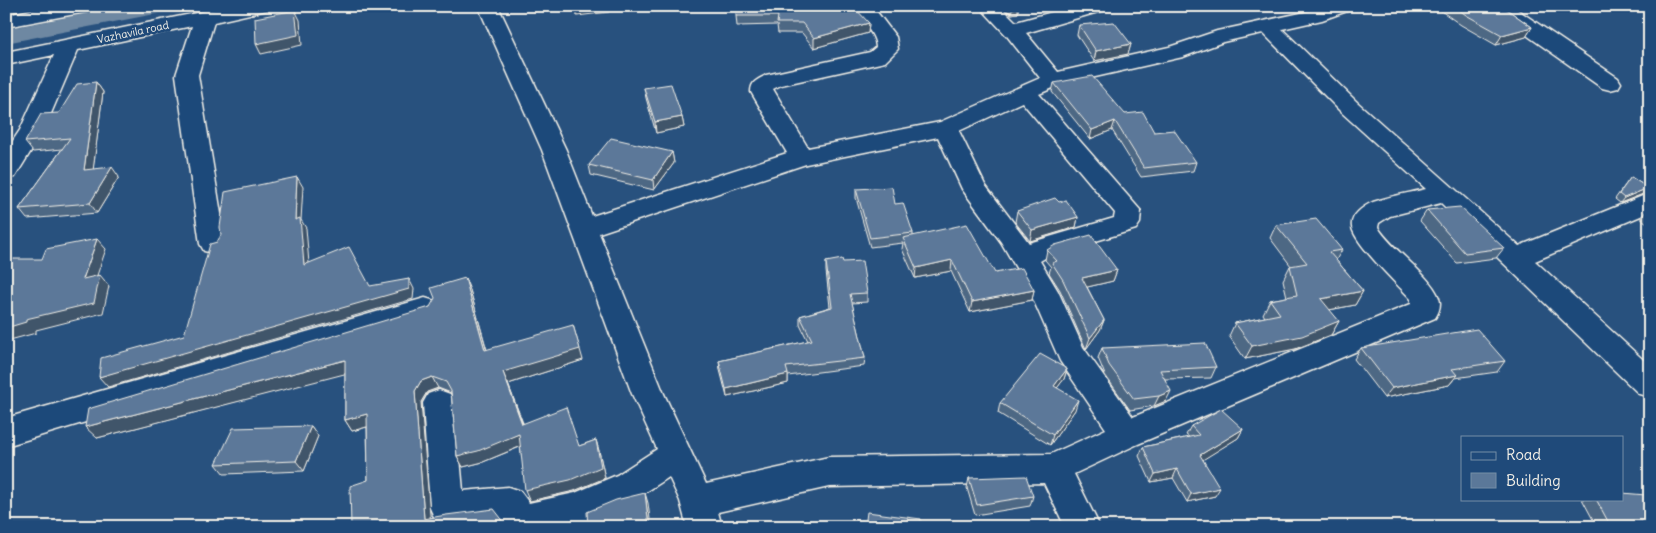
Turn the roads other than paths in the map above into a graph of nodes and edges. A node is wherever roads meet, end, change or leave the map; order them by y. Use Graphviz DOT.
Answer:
graph roads {
  1 [pos="86,6"];
  2 [pos="260,6"];
  3 [pos="488,6"];
  4 [pos="989,6"];
  5 [pos="1098,6"];
  6 [pos="1344,6"];
  7 [pos="1498,6"];
  8 [pos="865,10"];
  9 [pos="205,17"];
  10 [pos="6,21"];
  11 [pos="1267,26"];
  12 [pos="1014,32"];
  13 [pos="69,46"];
  14 [pos="6,59"];
  15 [pos="1053,80"];
  16 [pos="1610,83"];
  17 [pos="1025,92"];
  18 [pos="946,128"];
  19 [pos="801,157"];
  20 [pos="6,171"];
  21 [pos="1446,193"];
  22 [pos="1650,202"];
  23 [pos="584,228"];
  24 [pos="214,244"];
  25 [pos="1025,258"];
  26 [pos="1515,258"];
  27 [pos="425,309"];
  28 [pos="1650,385"];
  29 [pos="440,403"];
  30 [pos="6,432"];
  31 [pos="1128,434"];
  32 [pos="675,454"];
  33 [pos="1054,468"];
  34 [pos="701,514"];
  35 [pos="1084,527"];
  1 -- 10 [label="street"];
  2 -- 9 [label="street, Vazhavila road"];
  3 -- 23 [label="street"];
  4 -- 12 [label="street"];
  5 -- 12 [label="street"];
  6 -- 11 [label="street"];
  7 -- 16 [label="street"];
  8 -- 19 [label="street"];
  9 -- 13 [label="street, Vazhavila road"];
  9 -- 24 [label="street"];
  11 -- 15 [label="street"];
  11 -- 21 [label="street"];
  12 -- 15 [label="street"];
  13 -- 14 [label="street, Vazhavila road"];
  13 -- 20 [label="street"];
  15 -- 17 [label="street"];
  17 -- 18 [label="street"];
  17 -- 25 [label="street"];
  18 -- 19 [label="street"];
  18 -- 25 [label="street"];
  19 -- 23 [label="street"];
  21 -- 26 [label="street"];
  21 -- 31 [label="street"];
  22 -- 26 [label="street"];
  23 -- 32 [label="street"];
  25 -- 31 [label="street"];
  26 -- 28 [label="street"];
  27 -- 30 [label="street"];
  29 -- 32 [label="street"];
  31 -- 33 [label="street"];
  32 -- 34 [label="street"];
  33 -- 34 [label="street"];
  33 -- 35 [label="street"];
}
